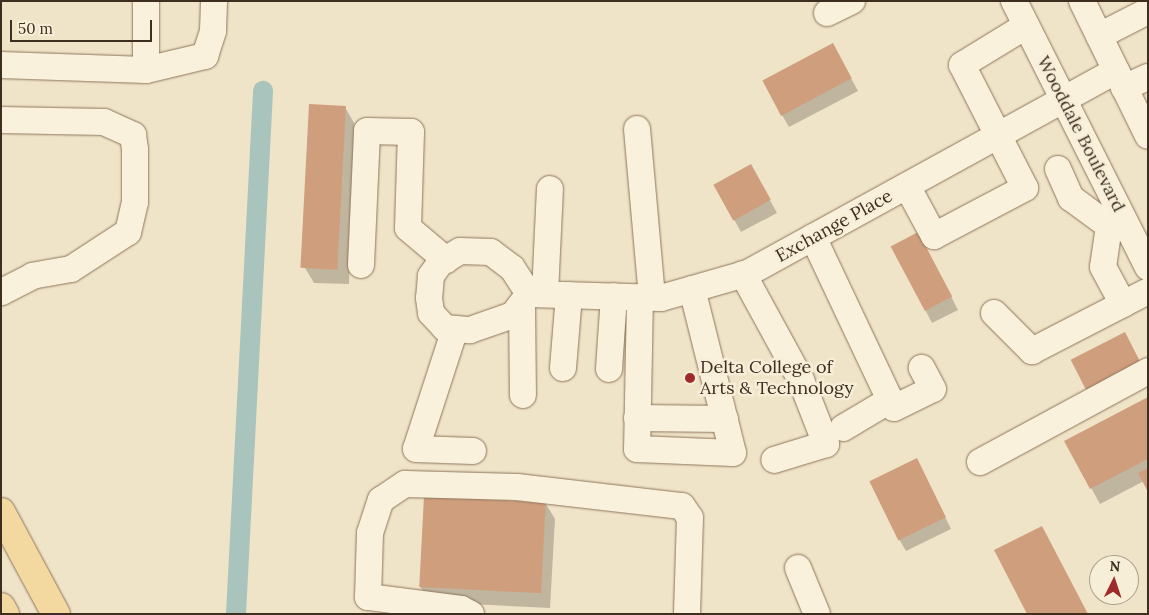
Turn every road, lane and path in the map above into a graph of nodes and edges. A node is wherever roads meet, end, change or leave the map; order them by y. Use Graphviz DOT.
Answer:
graph roads {
  1 [pos="146,1"];
  2 [pos="214,1"];
  3 [pos="852,1"];
  4 [pos="1014,1"];
  5 [pos="1082,1"];
  6 [pos="1148,12"];
  7 [pos="827,13"];
  8 [pos="1026,26"];
  9 [pos="1098,36"];
  10 [pos="1,64"];
  11 [pos="146,70"];
  12 [pos="1148,77"];
  13 [pos="1120,80"];
  14 [pos="1063,100"];
  15 [pos="1,120"];
  16 [pos="637,129"];
  17 [pos="1000,135"];
  18 [pos="1148,136"];
  19 [pos="1082,137"];
  20 [pos="1058,169"];
  21 [pos="907,186"];
  22 [pos="1025,188"];
  23 [pos="550,189"];
  24 [pos="1116,223"];
  25 [pos="813,238"];
  26 [pos="446,260"];
  27 [pos="361,265"];
  28 [pos="1148,267"];
  29 [pos="743,274"];
  30 [pos="692,289"];
  31 [pos="1148,291"];
  32 [pos="1,292"];
  33 [pos="614,296"];
  34 [pos="541,297"];
  35 [pos="646,297"];
  36 [pos="1123,304"];
  37 [pos="994,313"];
  38 [pos="455,329"];
  39 [pos="562,368"];
  40 [pos="922,368"];
  41 [pos="609,369"];
  42 [pos="1148,371"];
  43 [pos="523,395"];
  44 [pos="890,400"];
  45 [pos="638,418"];
  46 [pos="724,419"];
  47 [pos="843,428"];
  48 [pos="473,451"];
  49 [pos="774,460"];
  50 [pos="980,462"];
  51 [pos="4,524"];
  52 [pos="798,568"];
  53 [pos="1,607"];
  54 [pos="5,614"];
  55 [pos="56,614"];
  56 [pos="471,614"];
  57 [pos="687,614"];
  58 [pos="817,614"];
  1 -- 11 [label="street"];
  2 -- 11 [label="street"];
  3 -- 7 [label="street"];
  4 -- 8 [label="street, Wooddale Boulevard"];
  5 -- 9 [label="street"];
  6 -- 9 [label="street"];
  8 -- 14 [label="street, Wooddale Boulevard"];
  8 -- 17 [label="street"];
  9 -- 13 [label="street"];
  10 -- 11 [label="street"];
  12 -- 13 [label="street, Exchange Place"];
  13 -- 14 [label="street, Exchange Place"];
  13 -- 18 [label="street"];
  14 -- 17 [label="street, Exchange Place"];
  14 -- 19 [label="street, Wooddale Boulevard"];
  15 -- 32 [label="street"];
  16 -- 35 [label="street"];
  17 -- 21 [label="street, Exchange Place"];
  17 -- 22 [label="street"];
  19 -- 20 [label="street"];
  19 -- 24 [label="street, Wooddale Boulevard"];
  20 -- 22 [label="street"];
  20 -- 24 [label="street"];
  21 -- 22 [label="street"];
  21 -- 25 [label="street, Exchange Place"];
  23 -- 34 [label="street"];
  24 -- 28 [label="street, Wooddale Boulevard"];
  24 -- 36 [label="street"];
  25 -- 29 [label="street, Exchange Place"];
  25 -- 44 [label="street"];
  26 -- 27 [label="street"];
  26 -- 34 [label="street"];
  26 -- 38 [label="street"];
  29 -- 30 [label="street, Exchange Place"];
  29 -- 49 [label="street"];
  30 -- 35 [label="street, Exchange Place"];
  30 -- 46 [label="street"];
  31 -- 36 [label="street"];
  33 -- 34 [label="street, Exchange Place"];
  33 -- 35 [label="street, Exchange Place"];
  33 -- 41 [label="street"];
  34 -- 38 [label="street"];
  34 -- 39 [label="street"];
  34 -- 43 [label="street"];
  35 -- 45 [label="street"];
  36 -- 37 [label="street"];
  38 -- 48 [label="street"];
  40 -- 44 [label="street"];
  42 -- 50 [label="street"];
  44 -- 47 [label="street"];
  45 -- 46 [label="street"];
  45 -- 46 [label="street"];
  51 -- 55 [label="main road"];
  52 -- 58 [label="street"];
  53 -- 54 [label="main road"];
  56 -- 57 [label="street"];
}
